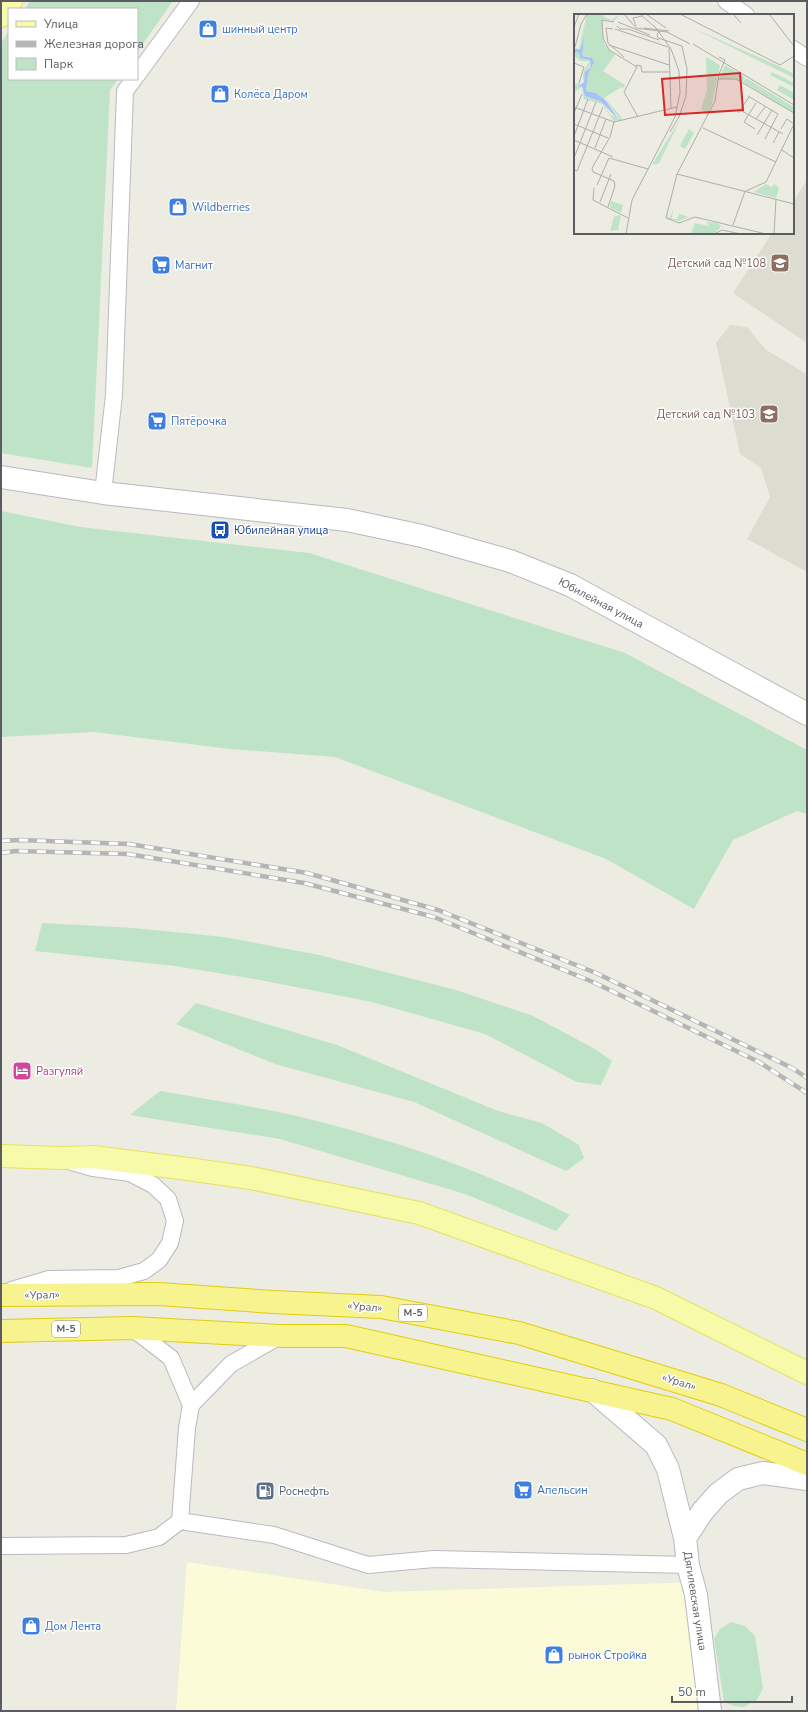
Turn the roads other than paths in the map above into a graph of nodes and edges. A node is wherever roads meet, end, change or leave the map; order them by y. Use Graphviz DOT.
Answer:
graph roads {
  1 [pos="11,1"];
  2 [pos="191,1"];
  3 [pos="726,1"];
  4 [pos="745,14"];
  5 [pos="1,16"];
  6 [pos="138,74"];
  7 [pos="133,80"];
  8 [pos="1,477"];
  9 [pos="103,493"];
  10 [pos="807,714"];
  11 [pos="1,1156"];
  12 [pos="61,1158"];
  13 [pos="1,1294"];
  14 [pos="132,1328"];
  15 [pos="1,1331"];
  16 [pos="280,1336"];
  17 [pos="807,1373"];
  18 [pos="592,1390"];
  19 [pos="191,1405"];
  20 [pos="807,1430"];
  21 [pos="807,1464"];
  22 [pos="807,1478"];
  23 [pos="180,1521"];
  24 [pos="685,1538"];
  25 [pos="1,1546"];
  26 [pos="688,1565"];
  27 [pos="710,1711"];
  1 -- 5 [label="main road"];
  2 -- 6 [label="street"];
  3 -- 4 [label="street"];
  7 -- 9 [label="street"];
  8 -- 9 [label="street, Юбилейная улица"];
  9 -- 10 [label="street, Юбилейная улица"];
  11 -- 12 [label="main road"];
  12 -- 13 [label="street"];
  12 -- 17 [label="main road"];
  13 -- 20 [label="highway, «Урал» / М-5"];
  14 -- 15 [label="highway, М-5"];
  14 -- 16 [label="highway, М-5"];
  14 -- 19 [label="street"];
  16 -- 18 [label="highway, М-5"];
  16 -- 19 [label="street"];
  18 -- 21 [label="highway, М-5"];
  18 -- 24 [label="street, Дягилевская улица"];
  19 -- 23 [label="street"];
  22 -- 24 [label="street, Дягилевская улица"];
  23 -- 25 [label="street"];
  23 -- 26 [label="street"];
  24 -- 26 [label="street, Дягилевская улица"];
  26 -- 27 [label="street, Дягилевская улица"];
}
